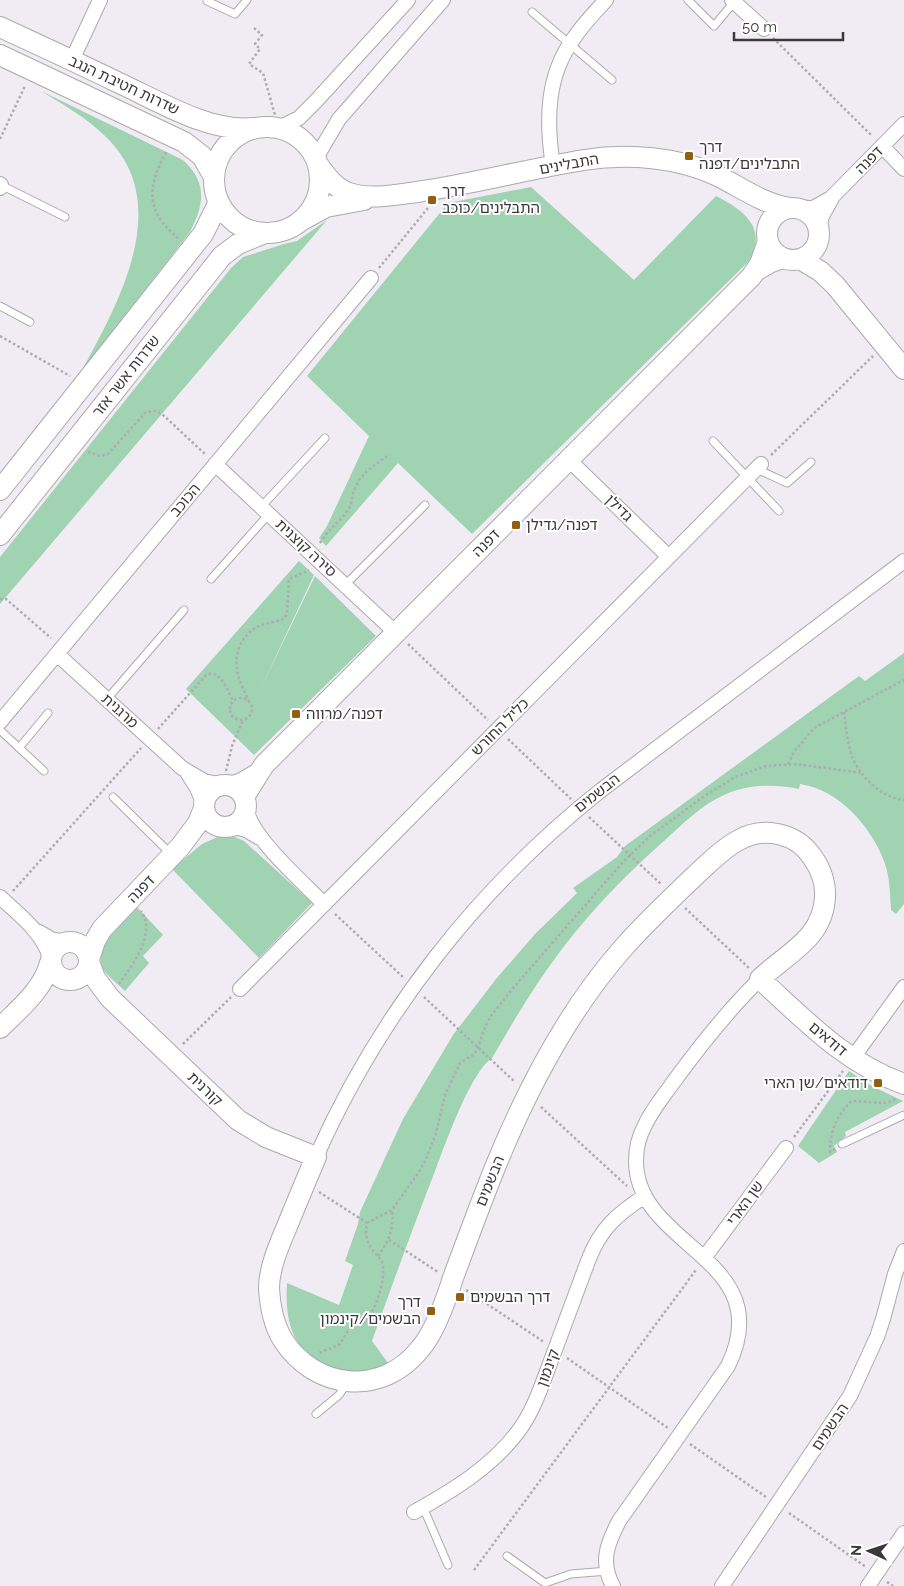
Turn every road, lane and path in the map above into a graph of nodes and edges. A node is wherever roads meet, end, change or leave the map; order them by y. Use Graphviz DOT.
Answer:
graph roads {
  1 [pos="100,0"];
  2 [pos="247,0"];
  3 [pos="408,0"];
  4 [pos="443,0"];
  5 [pos="606,0"];
  6 [pos="688,0"];
  7 [pos="733,1"];
  8 [pos="207,2"];
  9 [pos="532,12"];
  10 [pos="0,26"];
  11 [pos="254,28"];
  12 [pos="764,29"];
  13 [pos="570,44"];
  14 [pos="0,55"];
  15 [pos="72,60"];
  16 [pos="32,71"];
  17 [pos="612,80"];
  18 [pos="904,124"];
  19 [pos="253,128"];
  20 [pos="279,128"];
  21 [pos="174,137"];
  22 [pos="0,139"];
  23 [pos="882,146"];
  24 [pos="317,162"];
  25 [pos="553,166"];
  26 [pos="904,169"];
  27 [pos="214,177"];
  28 [pos="0,186"];
  29 [pos="445,188"];
  30 [pos="747,192"];
  31 [pos="834,195"];
  32 [pos="386,196"];
  33 [pos="219,202"];
  34 [pos="794,208"];
  35 [pos="65,217"];
  36 [pos="303,220"];
  37 [pos="264,233"];
  38 [pos="768,234"];
  39 [pos="819,234"];
  40 [pos="193,248"];
  41 [pos="794,259"];
  42 [pos="370,278"];
  43 [pos="751,278"];
  44 [pos="835,285"];
  45 [pos="0,306"];
  46 [pos="30,322"];
  47 [pos="0,336"];
  48 [pos="884,345"];
  49 [pos="904,368"];
  50 [pos="84,384"];
  51 [pos="325,438"];
  52 [pos="713,441"];
  53 [pos="74,442"];
  54 [pos="389,455"];
  55 [pos="569,460"];
  56 [pos="811,462"];
  57 [pos="215,464"];
  58 [pos="755,471"];
  59 [pos="0,490"];
  60 [pos="425,505"];
  61 [pos="265,510"];
  62 [pos="780,511"];
  63 [pos="0,535"];
  64 [pos="669,557"];
  65 [pos="318,560"];
  66 [pos="904,560"];
  67 [pos="211,579"];
  68 [pos="345,585"];
  69 [pos="0,599"];
  70 [pos="184,610"];
  71 [pos="396,633"];
  72 [pos="59,651"];
  73 [pos="904,680"];
  74 [pos="107,699"];
  75 [pos="233,701"];
  76 [pos="249,702"];
  77 [pos="844,712"];
  78 [pos="48,713"];
  79 [pos="243,720"];
  80 [pos="0,722"];
  81 [pos="0,730"];
  82 [pos="150,738"];
  83 [pos="19,748"];
  84 [pos="788,764"];
  85 [pos="264,766"];
  86 [pos="182,768"];
  87 [pos="44,771"];
  88 [pos="862,773"];
  89 [pos="224,785"];
  90 [pos="113,797"];
  91 [pos="904,800"];
  92 [pos="245,802"];
  93 [pos="204,806"];
  94 [pos="226,826"];
  95 [pos="260,838"];
  96 [pos="175,853"];
  97 [pos="132,898"];
  98 [pos="2,899"];
  99 [pos="324,904"];
  100 [pos="105,927"];
  101 [pos="34,929"];
  102 [pos="68,942"];
  103 [pos="51,961"];
  104 [pos="89,961"];
  105 [pos="760,979"];
  106 [pos="67,981"];
  107 [pos="413,987"];
  108 [pos="904,988"];
  109 [pos="240,990"];
  110 [pos="34,994"];
  111 [pos="110,998"];
  112 [pos="0,1028"];
  113 [pos="478,1047"];
  114 [pos="170,1056"];
  115 [pos="852,1059"];
  116 [pos="902,1090"];
  117 [pos="528,1094"];
  118 [pos="904,1115"];
  119 [pos="842,1144"];
  120 [pos="786,1148"];
  121 [pos="316,1157"];
  122 [pos="305,1183"];
  123 [pos="643,1190"];
  124 [pos="392,1210"];
  125 [pos="367,1223"];
  126 [pos="389,1240"];
  127 [pos="904,1251"];
  128 [pos="378,1256"];
  129 [pos="704,1258"];
  130 [pos="452,1281"];
  131 [pos="555,1350"];
  132 [pos="308,1366"];
  133 [pos="347,1382"];
  134 [pos="610,1387"];
  135 [pos="316,1414"];
  136 [pos="679,1436"];
  137 [pos="777,1505"];
  138 [pos="419,1509"];
  139 [pos="904,1533"];
  140 [pos="507,1556"];
  141 [pos="448,1565"];
  142 [pos="474,1570"];
  143 [pos="608,1571"];
  144 [pos="876,1574"];
  145 [pos="613,1586"];
  146 [pos="722,1586"];
  147 [pos="868,1586"];
  148 [pos="893,1586"];
  1 -- 15 [label="street"];
  2 -- 8 [label="lane"];
  3 -- 20 [label="street"];
  4 -- 24 [label="street"];
  5 -- 13 [label="street"];
  6 -- 7 [label="lane"];
  7 -- 12 [label="street"];
  9 -- 13 [label="lane"];
  10 -- 15 [label="street, שדרות חטיבת הנגב"];
  11 -- 20 [label="path"];
  12 -- 23 [label="path"];
  13 -- 17 [label="lane"];
  13 -- 25 [label="street"];
  14 -- 16 [label="street, שדרות חטיבת הנגב"];
  15 -- 19 [label="street, שדרות חטיבת הנגב"];
  16 -- 21 [label="street, שדרות חטיבת הנגב"];
  16 -- 22 [label="path"];
  18 -- 23 [label="street, דפנה"];
  19 -- 20 [label="street"];
  19 -- 27 [label="street"];
  20 -- 24 [label="street"];
  21 -- 27 [label="street, שדרות חטיבת הנגב"];
  21 -- 40 [label="path"];
  23 -- 26 [label="street"];
  23 -- 31 [label="street, דפנה"];
  24 -- 32 [label="street, התבלינים"];
  24 -- 36 [label="street"];
  25 -- 29 [label="street, התבלינים"];
  25 -- 30 [label="street, התבלינים"];
  27 -- 33 [label="street"];
  28 -- 35 [label="lane"];
  29 -- 32 [label="street, התבלינים"];
  29 -- 42 [label="path"];
  30 -- 34 [label="street, התבלינים"];
  30 -- 38 [label="street, התבלינים"];
  31 -- 34 [label="street, דפנה"];
  31 -- 39 [label="street, דפנה"];
  32 -- 36 [label="street, התבלינים"];
  33 -- 37 [label="street"];
  33 -- 40 [label="street, שדרות אשר אזר"];
  34 -- 38 [label="street"];
  34 -- 39 [label="street"];
  36 -- 37 [label="street"];
  37 -- 53 [label="street, שדרות אשר אזר"];
  38 -- 41 [label="street"];
  38 -- 43 [label="street, דפנה"];
  39 -- 41 [label="street"];
  39 -- 44 [label="street"];
  40 -- 50 [label="street, שדרות אשר אזר"];
  41 -- 43 [label="street, דפנה"];
  41 -- 44 [label="street"];
  42 -- 57 [label="street, הכוכב"];
  43 -- 55 [label="street, דפנה"];
  44 -- 48 [label="street"];
  45 -- 46 [label="lane"];
  47 -- 50 [label="path"];
  48 -- 49 [label="street"];
  48 -- 58 [label="path"];
  50 -- 59 [label="street, שדרות אשר אזר"];
  51 -- 61 [label="lane"];
  52 -- 58 [label="lane"];
  53 -- 57 [label="path"];
  53 -- 63 [label="street, שדרות אשר אזר"];
  54 -- 65 [label="path"];
  55 -- 64 [label="street, גדילן"];
  55 -- 71 [label="street, דפנה"];
  56 -- 58 [label="lane"];
  57 -- 61 [label="street, סירה קוצנית"];
  57 -- 72 [label="street, הכוכב"];
  58 -- 62 [label="lane"];
  58 -- 64 [label="street, כליל החורש"];
  60 -- 68 [label="lane"];
  61 -- 65 [label="street, סירה קוצנית"];
  61 -- 67 [label="lane"];
  64 -- 99 [label="street, כליל החורש"];
  65 -- 68 [label="street, סירה קוצנית"];
  65 -- 76 [label="path"];
  66 -- 107 [label="street, הבשמים"];
  68 -- 71 [label="street, סירה קוצנית"];
  69 -- 72 [label="path"];
  70 -- 74 [label="lane"];
  71 -- 85 [label="street, דפנה"];
  72 -- 74 [label="street, מרגנית"];
  72 -- 80 [label="street, הכוכב"];
  73 -- 77 [label="path"];
  74 -- 82 [label="street, מרגנית"];
  75 -- 76 [label="path"];
  75 -- 79 [label="path"];
  75 -- 82 [label="path"];
  76 -- 79 [label="path"];
  77 -- 84 [label="path"];
  77 -- 88 [label="path"];
  78 -- 83 [label="lane"];
  79 -- 89 [label="path"];
  81 -- 83 [label="lane"];
  82 -- 86 [label="street, מרגנית"];
  82 -- 98 [label="path"];
  83 -- 87 [label="lane"];
  84 -- 88 [label="path"];
  84 -- 113 [label="path"];
  85 -- 89 [label="street, דפנה"];
  85 -- 92 [label="street, דפנה"];
  86 -- 89 [label="street, מרגנית"];
  86 -- 93 [label="street, מרגנית"];
  88 -- 91 [label="path"];
  89 -- 92 [label="street"];
  89 -- 93 [label="street"];
  90 -- 96 [label="lane"];
  92 -- 94 [label="street"];
  92 -- 95 [label="street"];
  93 -- 94 [label="street"];
  93 -- 96 [label="street, דפנה"];
  94 -- 95 [label="street"];
  94 -- 96 [label="street, דפנה"];
  95 -- 99 [label="street"];
  96 -- 97 [label="street, דפנה"];
  97 -- 100 [label="street, דפנה"];
  97 -- 111 [label="path"];
  98 -- 101 [label="street"];
  99 -- 107 [label="path"];
  99 -- 109 [label="street, כליל החורש"];
  100 -- 102 [label="street, דפנה"];
  100 -- 104 [label="street, דפנה"];
  101 -- 102 [label="street"];
  101 -- 103 [label="street"];
  102 -- 103 [label="street"];
  102 -- 104 [label="street"];
  103 -- 106 [label="street"];
  103 -- 110 [label="street"];
  104 -- 106 [label="street"];
  104 -- 111 [label="street, קורנית"];
  105 -- 115 [label="street, דודאים"];
  105 -- 117 [label="street, הבשמים"];
  105 -- 123 [label="street, הבשמים"];
  106 -- 110 [label="street"];
  106 -- 111 [label="street, קורנית"];
  107 -- 113 [label="path"];
  107 -- 121 [label="street, הבשמים"];
  108 -- 115 [label="street"];
  109 -- 114 [label="path"];
  110 -- 112 [label="street"];
  111 -- 114 [label="street, קורנית"];
  113 -- 117 [label="path"];
  113 -- 124 [label="path"];
  114 -- 121 [label="street, קורנית"];
  115 -- 116 [label="street, דודאים"];
  115 -- 120 [label="path"];
  116 -- 119 [label="path"];
  117 -- 123 [label="path"];
  117 -- 130 [label="street, הבשמים"];
  118 -- 119 [label="lane"];
  120 -- 129 [label="street, שן הארי"];
  121 -- 122 [label="street, הבשמים"];
  122 -- 125 [label="path"];
  122 -- 132 [label="street, הבשמים"];
  123 -- 129 [label="street, הבשמים"];
  123 -- 131 [label="street, קינמון"];
  124 -- 125 [label="path"];
  124 -- 126 [label="path"];
  125 -- 128 [label="path"];
  126 -- 128 [label="path"];
  126 -- 130 [label="path"];
  127 -- 137 [label="street, הבשמים"];
  128 -- 132 [label="path"];
  129 -- 134 [label="path"];
  129 -- 136 [label="street, הבשמים"];
  130 -- 131 [label="path"];
  130 -- 133 [label="street, הבשמים"];
  131 -- 134 [label="path"];
  131 -- 138 [label="street, קינמון"];
  132 -- 133 [label="street, הבשמים"];
  133 -- 135 [label="lane"];
  134 -- 136 [label="path"];
  134 -- 142 [label="path"];
  136 -- 137 [label="path"];
  136 -- 143 [label="street, הבשמים"];
  137 -- 144 [label="path"];
  137 -- 146 [label="street, הבשמים"];
  138 -- 141 [label="lane"];
  139 -- 144 [label="street"];
  140 -- 143 [label="lane"];
  143 -- 145 [label="street, הבשמים"];
  144 -- 147 [label="street"];
  144 -- 148 [label="path"];
}
